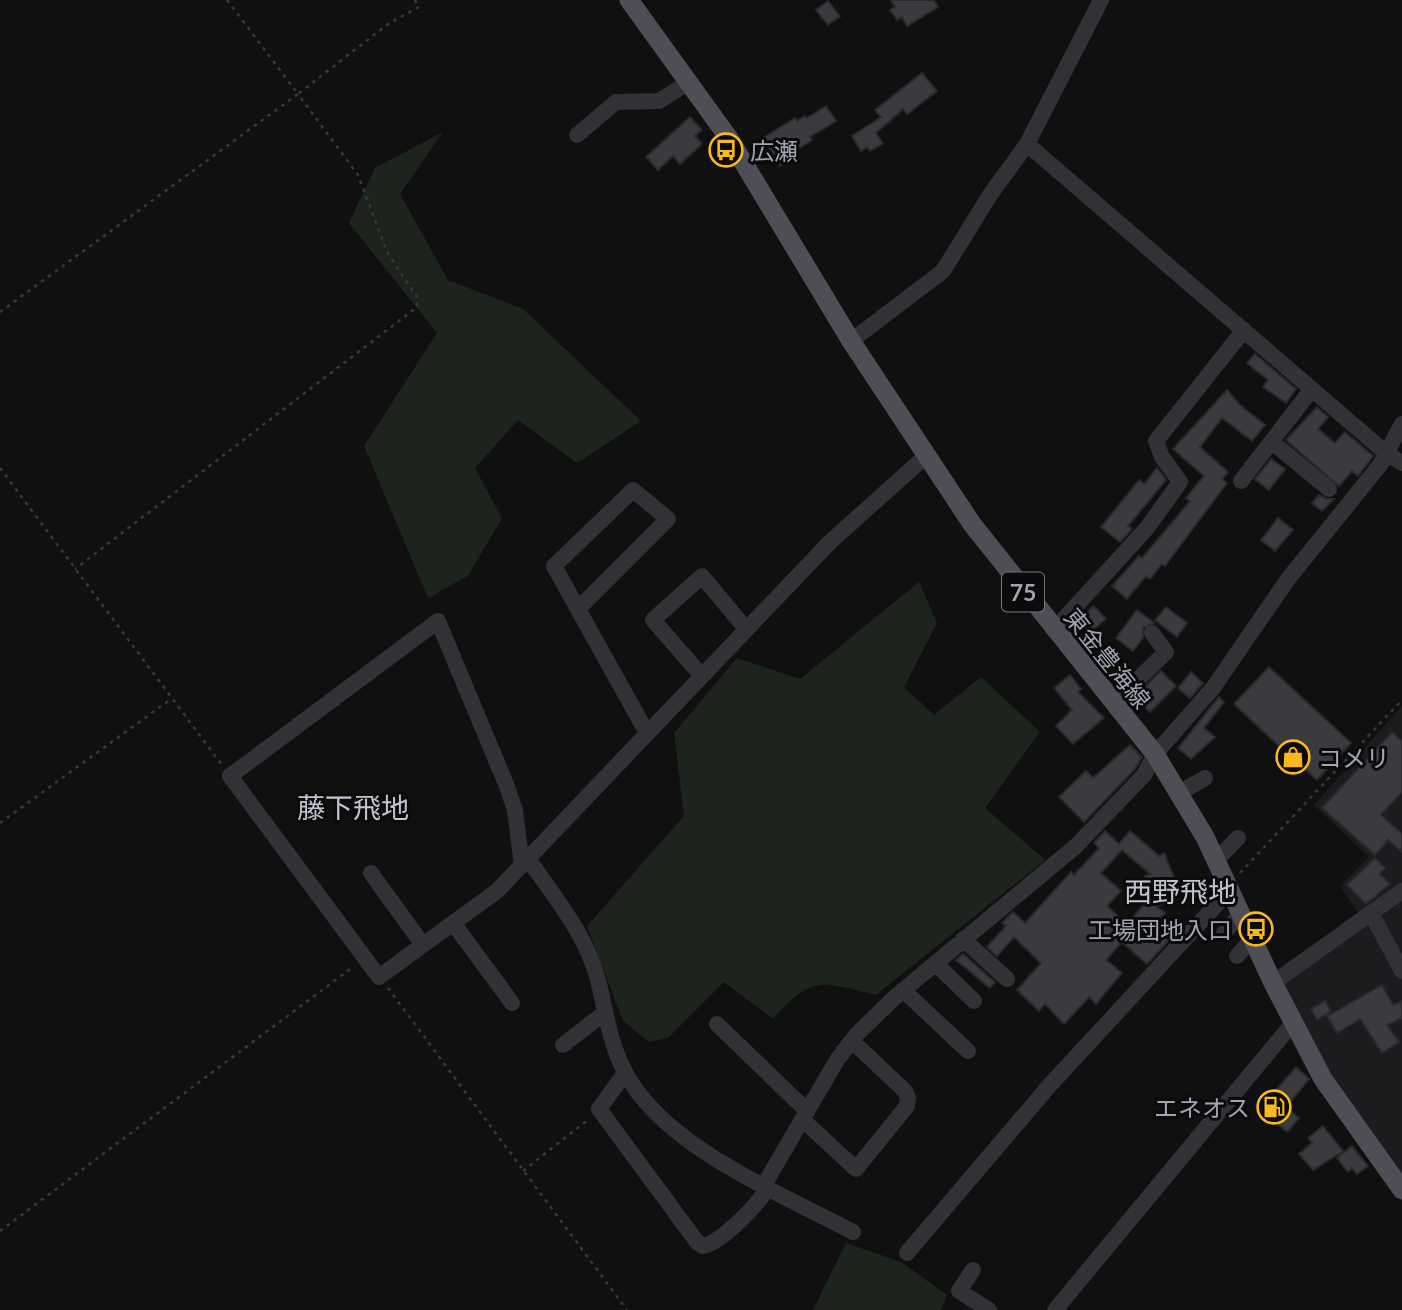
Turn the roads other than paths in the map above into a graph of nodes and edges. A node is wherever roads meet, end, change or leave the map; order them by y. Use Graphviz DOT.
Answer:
graph roads {
  1 [pos="629,0"];
  2 [pos="1101,0"];
  3 [pos="689,82"];
  4 [pos="577,135"];
  5 [pos="1027,144"];
  6 [pos="1244,330"];
  7 [pos="851,341"];
  8 [pos="1312,389"];
  9 [pos="1402,424"];
  10 [pos="1272,442"];
  11 [pos="1386,453"];
  12 [pos="926,456"];
  13 [pos="1402,463"];
  14 [pos="1241,481"];
  15 [pos="1329,489"];
  16 [pos="578,609"];
  17 [pos="746,629"];
  18 [pos="1054,630"];
  19 [pos="1152,633"];
  20 [pos="702,676"];
  21 [pos="1114,703"];
  22 [pos="647,733"];
  23 [pos="1155,754"];
  24 [pos="1205,778"];
  25 [pos="1179,793"];
  26 [pos="1238,838"];
  27 [pos="1216,860"];
  28 [pos="526,863"];
  29 [pos="371,873"];
  30 [pos="1229,888"];
  31 [pos="1402,891"];
  32 [pos="1371,913"];
  33 [pos="1241,914"];
  34 [pos="453,923"];
  35 [pos="1224,933"];
  36 [pos="1253,938"];
  37 [pos="963,939"];
  38 [pos="423,945"];
  39 [pos="1237,956"];
  40 [pos="935,963"];
  41 [pos="1402,971"];
  42 [pos="1007,979"];
  43 [pos="1273,984"];
  44 [pos="903,990"];
  45 [pos="974,1001"];
  46 [pos="512,1003"];
  47 [pos="603,1014"];
  48 [pos="1293,1023"];
  49 [pos="717,1024"];
  50 [pos="852,1041"];
  51 [pos="563,1045"];
  52 [pos="968,1051"];
  53 [pos="625,1073"];
  54 [pos="805,1116"];
  55 [pos="766,1186"];
  56 [pos="1402,1189"];
  57 [pos="853,1232"];
  58 [pos="907,1253"];
  59 [pos="973,1270"];
  60 [pos="989,1310"];
  61 [pos="1055,1310"];
  1 -- 3 [label="main road, 東金豊海線 / 75"];
  2 -- 5 [label="street"];
  3 -- 4 [label="street"];
  3 -- 7 [label="main road, 東金豊海線 / 75"];
  5 -- 6 [label="street"];
  5 -- 7 [label="street"];
  6 -- 8 [label="street"];
  6 -- 18 [label="street"];
  7 -- 12 [label="main road, 東金豊海線 / 75"];
  8 -- 10 [label="street"];
  8 -- 11 [label="street"];
  9 -- 11 [label="street"];
  10 -- 14 [label="street"];
  10 -- 15 [label="street"];
  11 -- 13 [label="street"];
  11 -- 23 [label="street"];
  12 -- 17 [label="street"];
  12 -- 18 [label="main road, 東金豊海線 / 75"];
  16 -- 16 [label="street"];
  16 -- 22 [label="street"];
  17 -- 20 [label="street"];
  17 -- 20 [label="street"];
  18 -- 21 [label="main road, 東金豊海線 / 75"];
  19 -- 21 [label="street"];
  20 -- 22 [label="street"];
  21 -- 23 [label="main road, 東金豊海線 / 75"];
  22 -- 28 [label="street"];
  23 -- 25 [label="main road, 東金豊海線 / 75"];
  23 -- 37 [label="street"];
  24 -- 25 [label="street"];
  25 -- 27 [label="main road, 東金豊海線 / 75"];
  26 -- 27 [label="street"];
  27 -- 30 [label="main road, 東金豊海線 / 75"];
  28 -- 34 [label="street"];
  28 -- 38 [label="street"];
  28 -- 47 [label="street"];
  29 -- 38 [label="street"];
  30 -- 33 [label="main road, 東金豊海線 / 75"];
  30 -- 58 [label="street"];
  31 -- 32 [label="street"];
  32 -- 41 [label="street"];
  32 -- 43 [label="street"];
  33 -- 35 [label="street"];
  33 -- 36 [label="main road, 東金豊海線 / 75"];
  34 -- 38 [label="street"];
  34 -- 46 [label="street"];
  36 -- 39 [label="street"];
  36 -- 43 [label="main road, 東金豊海線 / 75"];
  37 -- 40 [label="street"];
  37 -- 42 [label="street"];
  40 -- 44 [label="street"];
  40 -- 45 [label="street"];
  43 -- 48 [label="main road, 東金豊海線 / 75"];
  44 -- 50 [label="street"];
  44 -- 52 [label="street"];
  47 -- 51 [label="street"];
  47 -- 53 [label="street"];
  48 -- 56 [label="main road, 東金豊海線 / 75"];
  48 -- 61 [label="street"];
  49 -- 54 [label="street"];
  50 -- 54 [label="street"];
  50 -- 54 [label="street"];
  53 -- 55 [label="street"];
  53 -- 55 [label="street"];
  54 -- 55 [label="street"];
  55 -- 57 [label="street"];
  59 -- 60 [label="street"];
}
